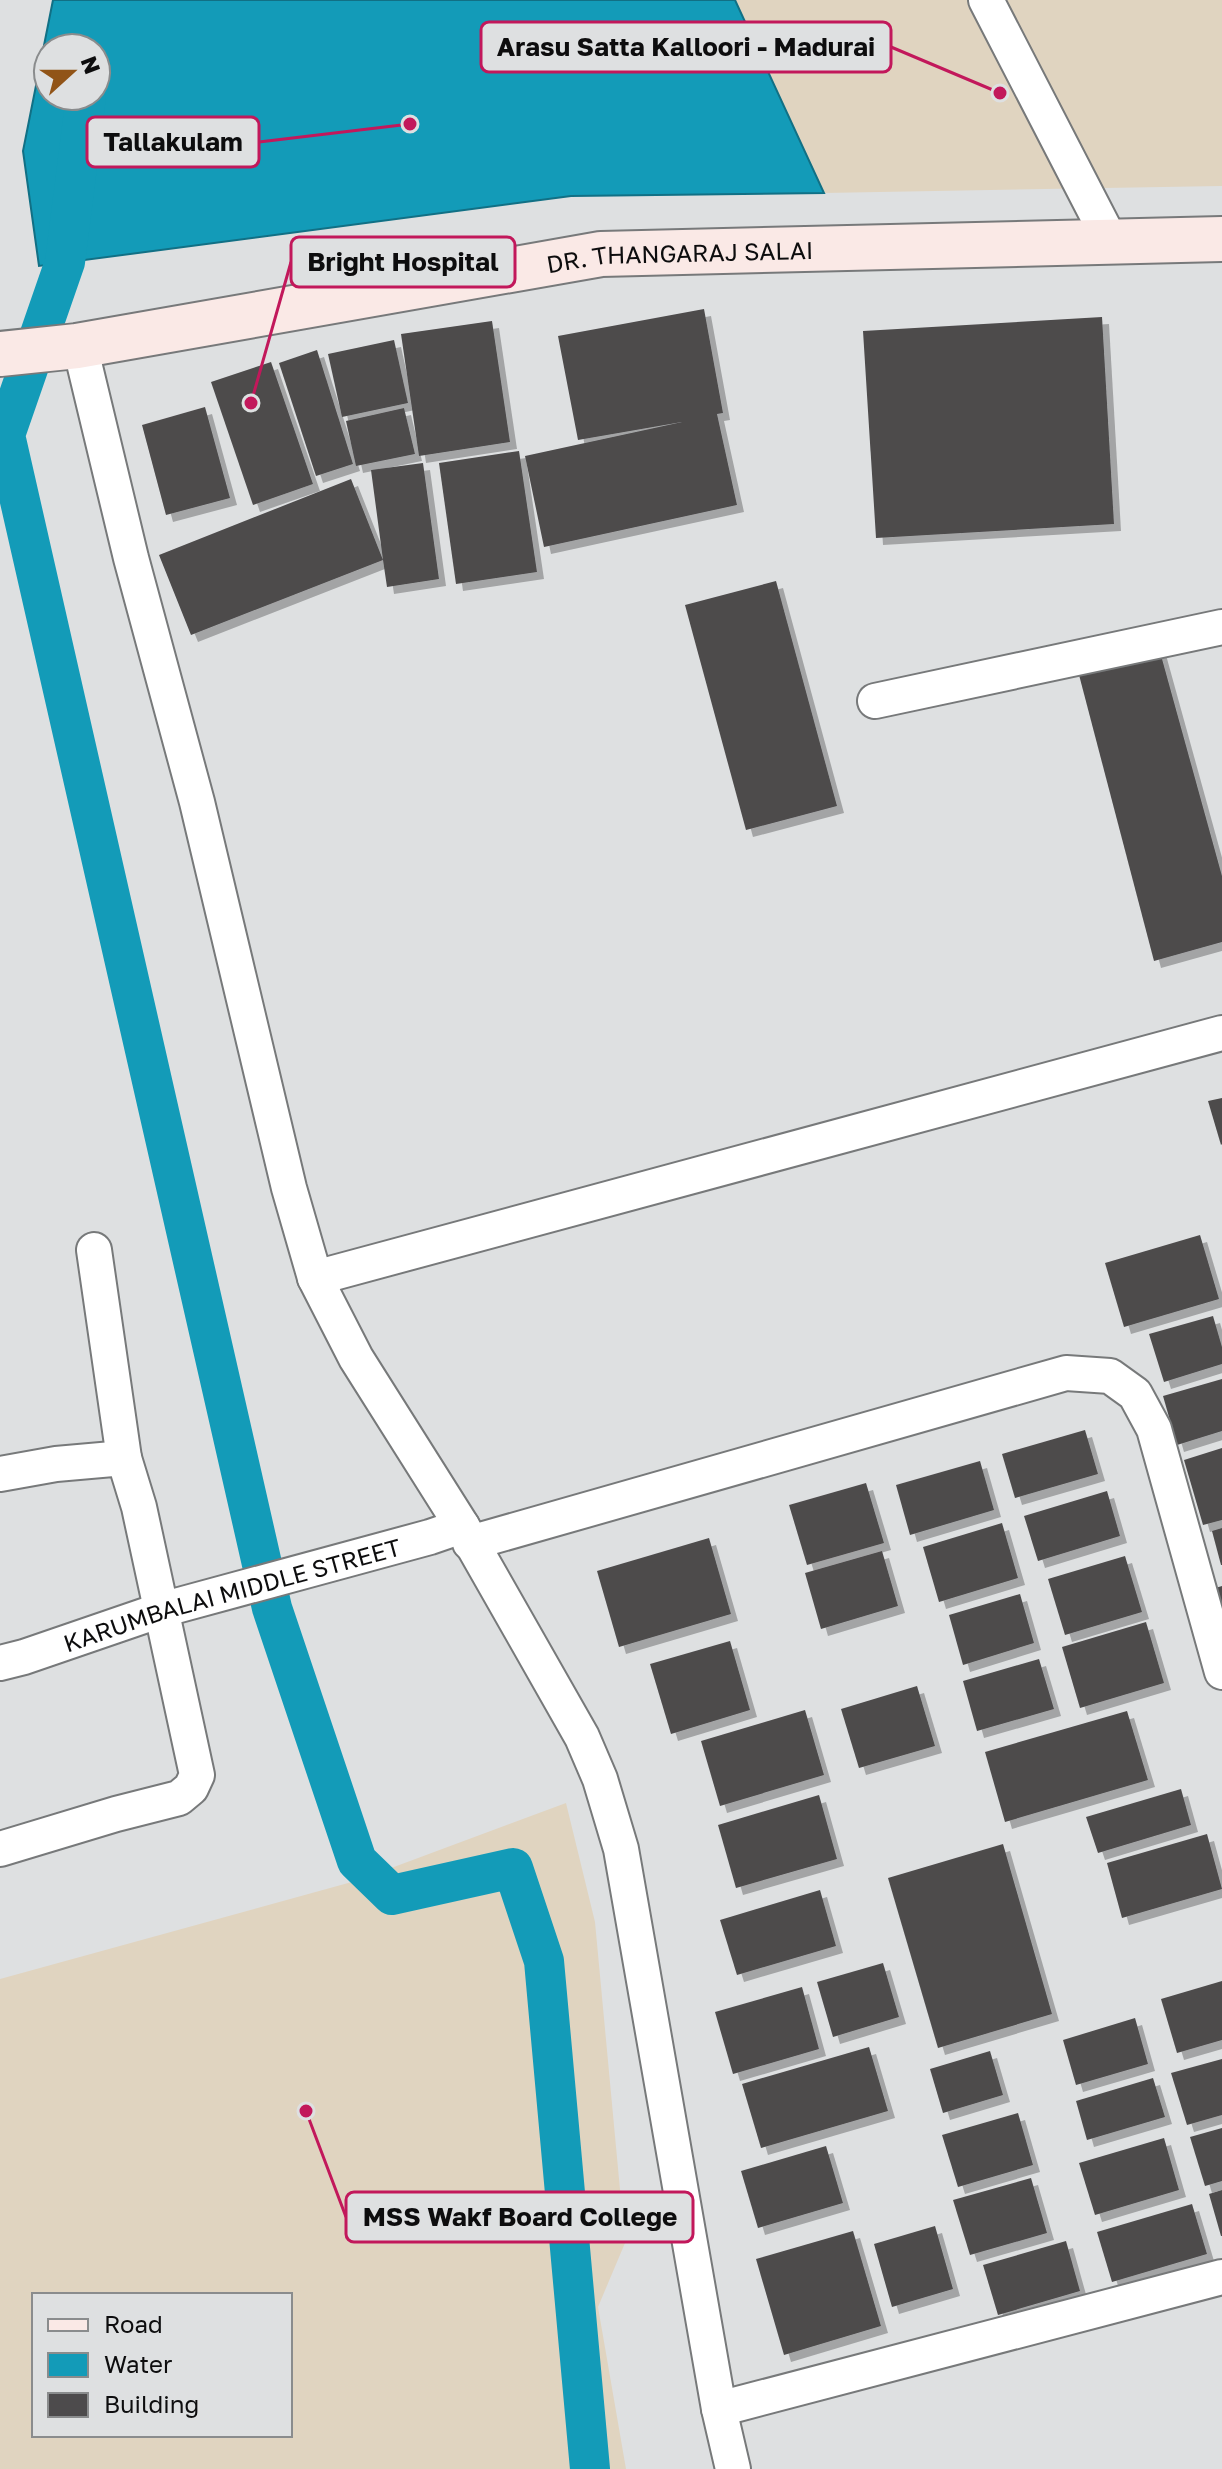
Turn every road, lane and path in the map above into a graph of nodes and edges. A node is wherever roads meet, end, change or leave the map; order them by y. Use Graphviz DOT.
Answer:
graph roads {
  1 [pos="986,0"];
  2 [pos="1111,242"];
  3 [pos="1220,246"];
  4 [pos="78,346"];
  5 [pos="11,353"];
  6 [pos="1222,627"];
  7 [pos="875,701"];
  8 [pos="1222,1033"];
  9 [pos="94,1250"];
  10 [pos="315,1278"];
  11 [pos="124,1458"];
  12 [pos="0,1474"];
  13 [pos="466,1535"];
  14 [pos="161,1610"];
  15 [pos="0,1663"];
  16 [pos="1222,1672"];
  17 [pos="0,1849"];
  18 [pos="1222,2277"];
  19 [pos="719,2409"];
  20 [pos="733,2469"];
  1 -- 2 [label="street"];
  2 -- 3 [label="street, DR. THANGARAJ SALAI"];
  2 -- 4 [label="street, DR. THANGARAJ SALAI"];
  4 -- 5 [label="street, DR. THANGARAJ SALAI"];
  4 -- 10 [label="street"];
  6 -- 7 [label="street"];
  8 -- 10 [label="street"];
  9 -- 11 [label="street"];
  10 -- 13 [label="street"];
  11 -- 12 [label="street"];
  11 -- 14 [label="street"];
  13 -- 14 [label="street, KARUMBALAI MIDDLE STREET"];
  13 -- 16 [label="street, KARUMBALAI MIDDLE STREET"];
  13 -- 19 [label="street"];
  14 -- 15 [label="street, KARUMBALAI MIDDLE STREET"];
  14 -- 17 [label="street"];
  18 -- 19 [label="street"];
  19 -- 20 [label="street"];
}
